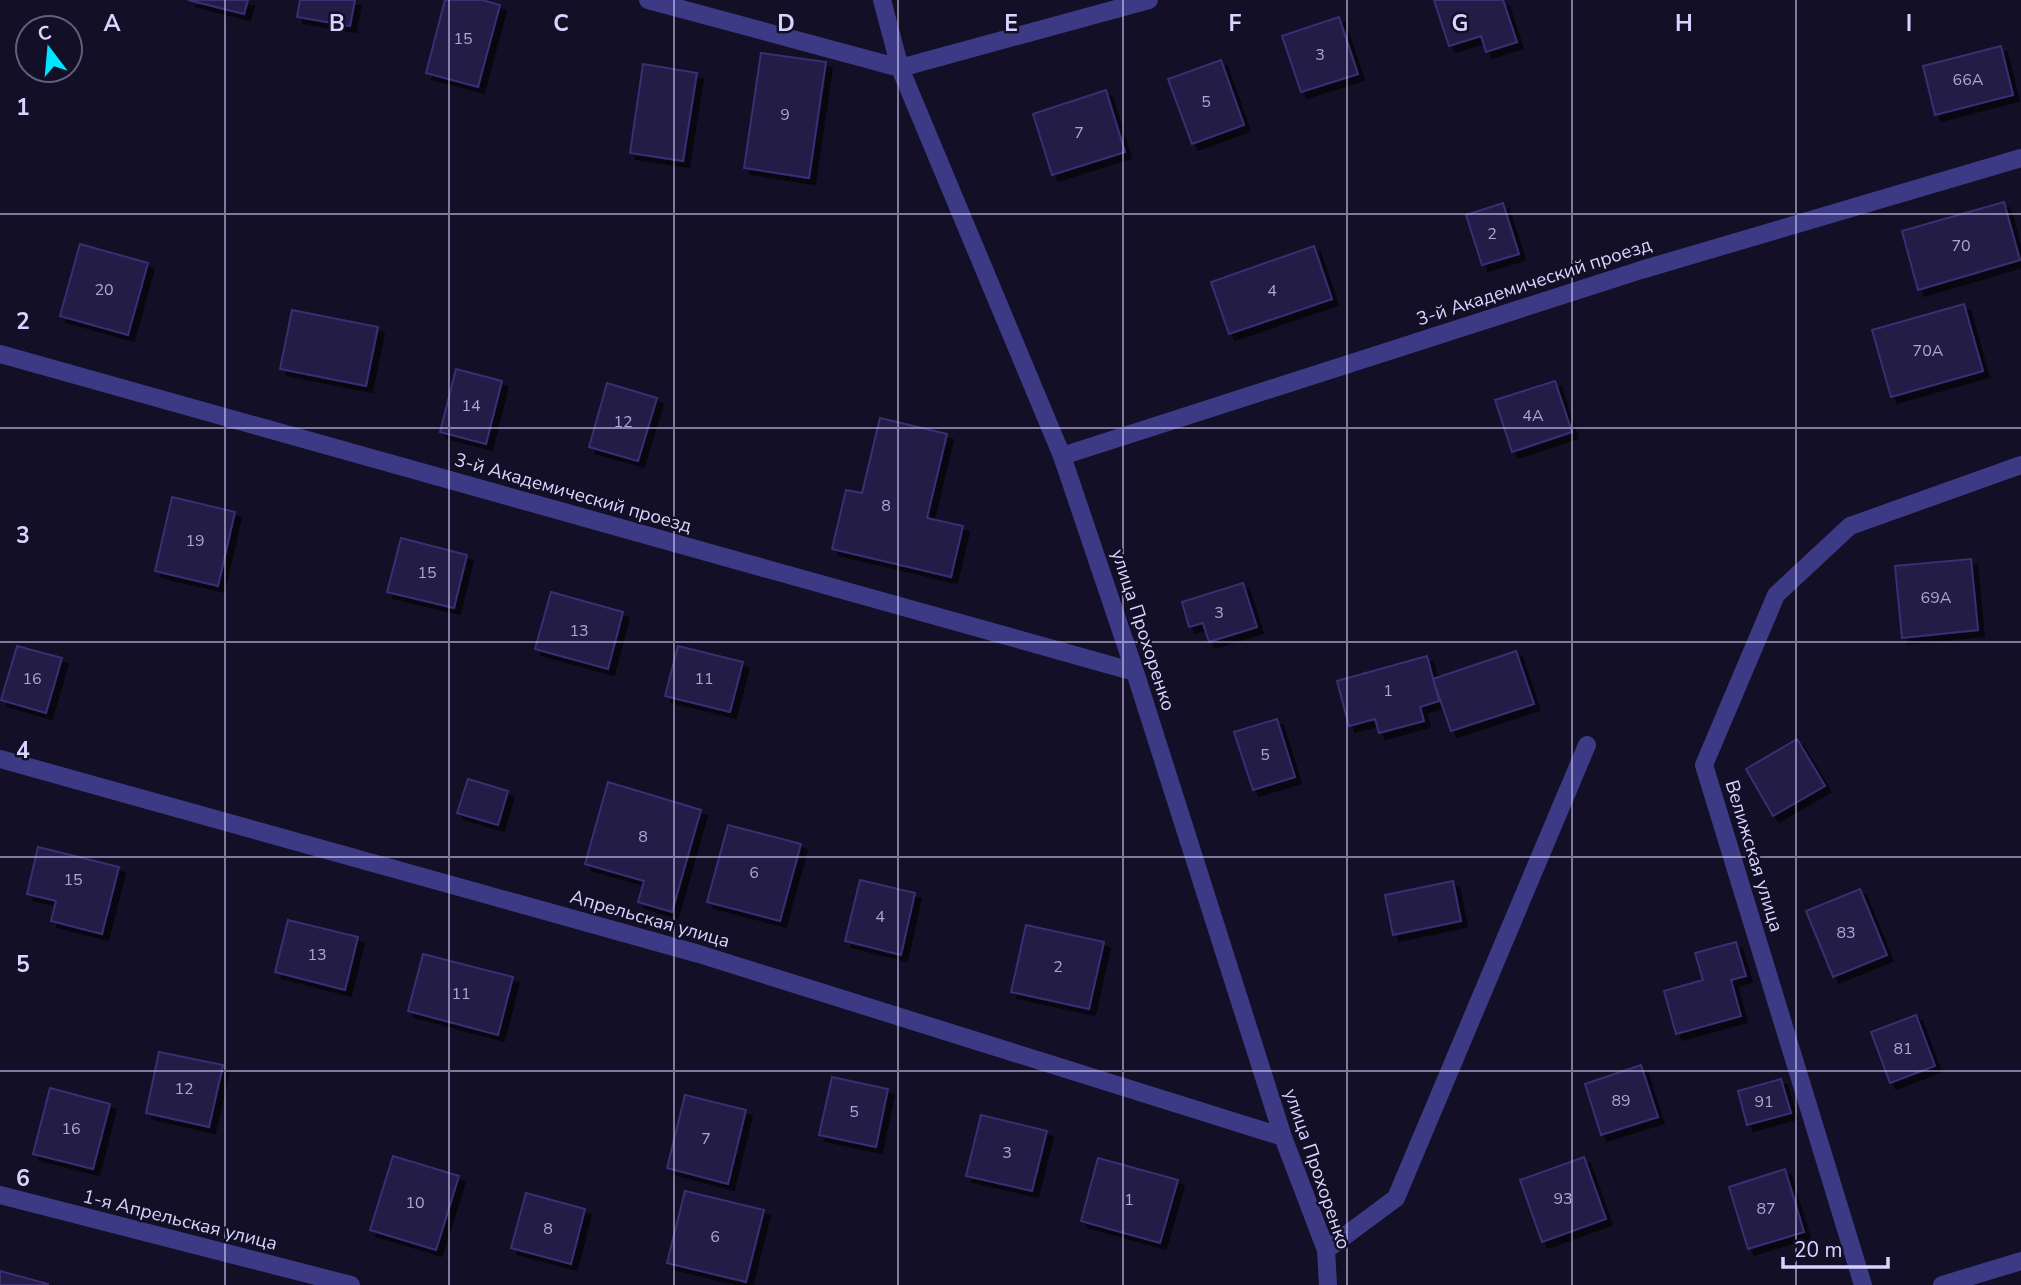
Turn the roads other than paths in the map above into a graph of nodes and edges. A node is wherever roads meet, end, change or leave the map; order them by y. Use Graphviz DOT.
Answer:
graph roads {
  1 [pos="648,0"];
  2 [pos="882,0"];
  3 [pos="1149,0"];
  4 [pos="900,68"];
  5 [pos="2021,158"];
  6 [pos="0,354"];
  7 [pos="1062,456"];
  8 [pos="2021,465"];
  9 [pos="1135,672"];
  10 [pos="1587,744"];
  11 [pos="0,759"];
  12 [pos="1283,1137"];
  13 [pos="0,1195"];
  14 [pos="1326,1250"];
  15 [pos="2021,1261"];
  16 [pos="351,1285"];
  17 [pos="1328,1285"];
  18 [pos="1863,1285"];
  19 [pos="1942,1285"];
  1 -- 4 [label="street"];
  2 -- 4 [label="street, улица Прохоренко"];
  3 -- 4 [label="street"];
  4 -- 7 [label="street, улица Прохоренко"];
  5 -- 7 [label="street, 3-й Академический проезд"];
  6 -- 9 [label="street, 3-й Академический проезд"];
  7 -- 9 [label="street, улица Прохоренко"];
  8 -- 18 [label="street, Велижская улица"];
  9 -- 12 [label="street, улица Прохоренко"];
  10 -- 14 [label="street"];
  11 -- 12 [label="street, Апрельская улица"];
  12 -- 14 [label="street, улица Прохоренко"];
  13 -- 16 [label="street, 1-я Апрельская улица"];
  14 -- 17 [label="street, улица Прохоренко"];
  15 -- 19 [label="street"];
}
